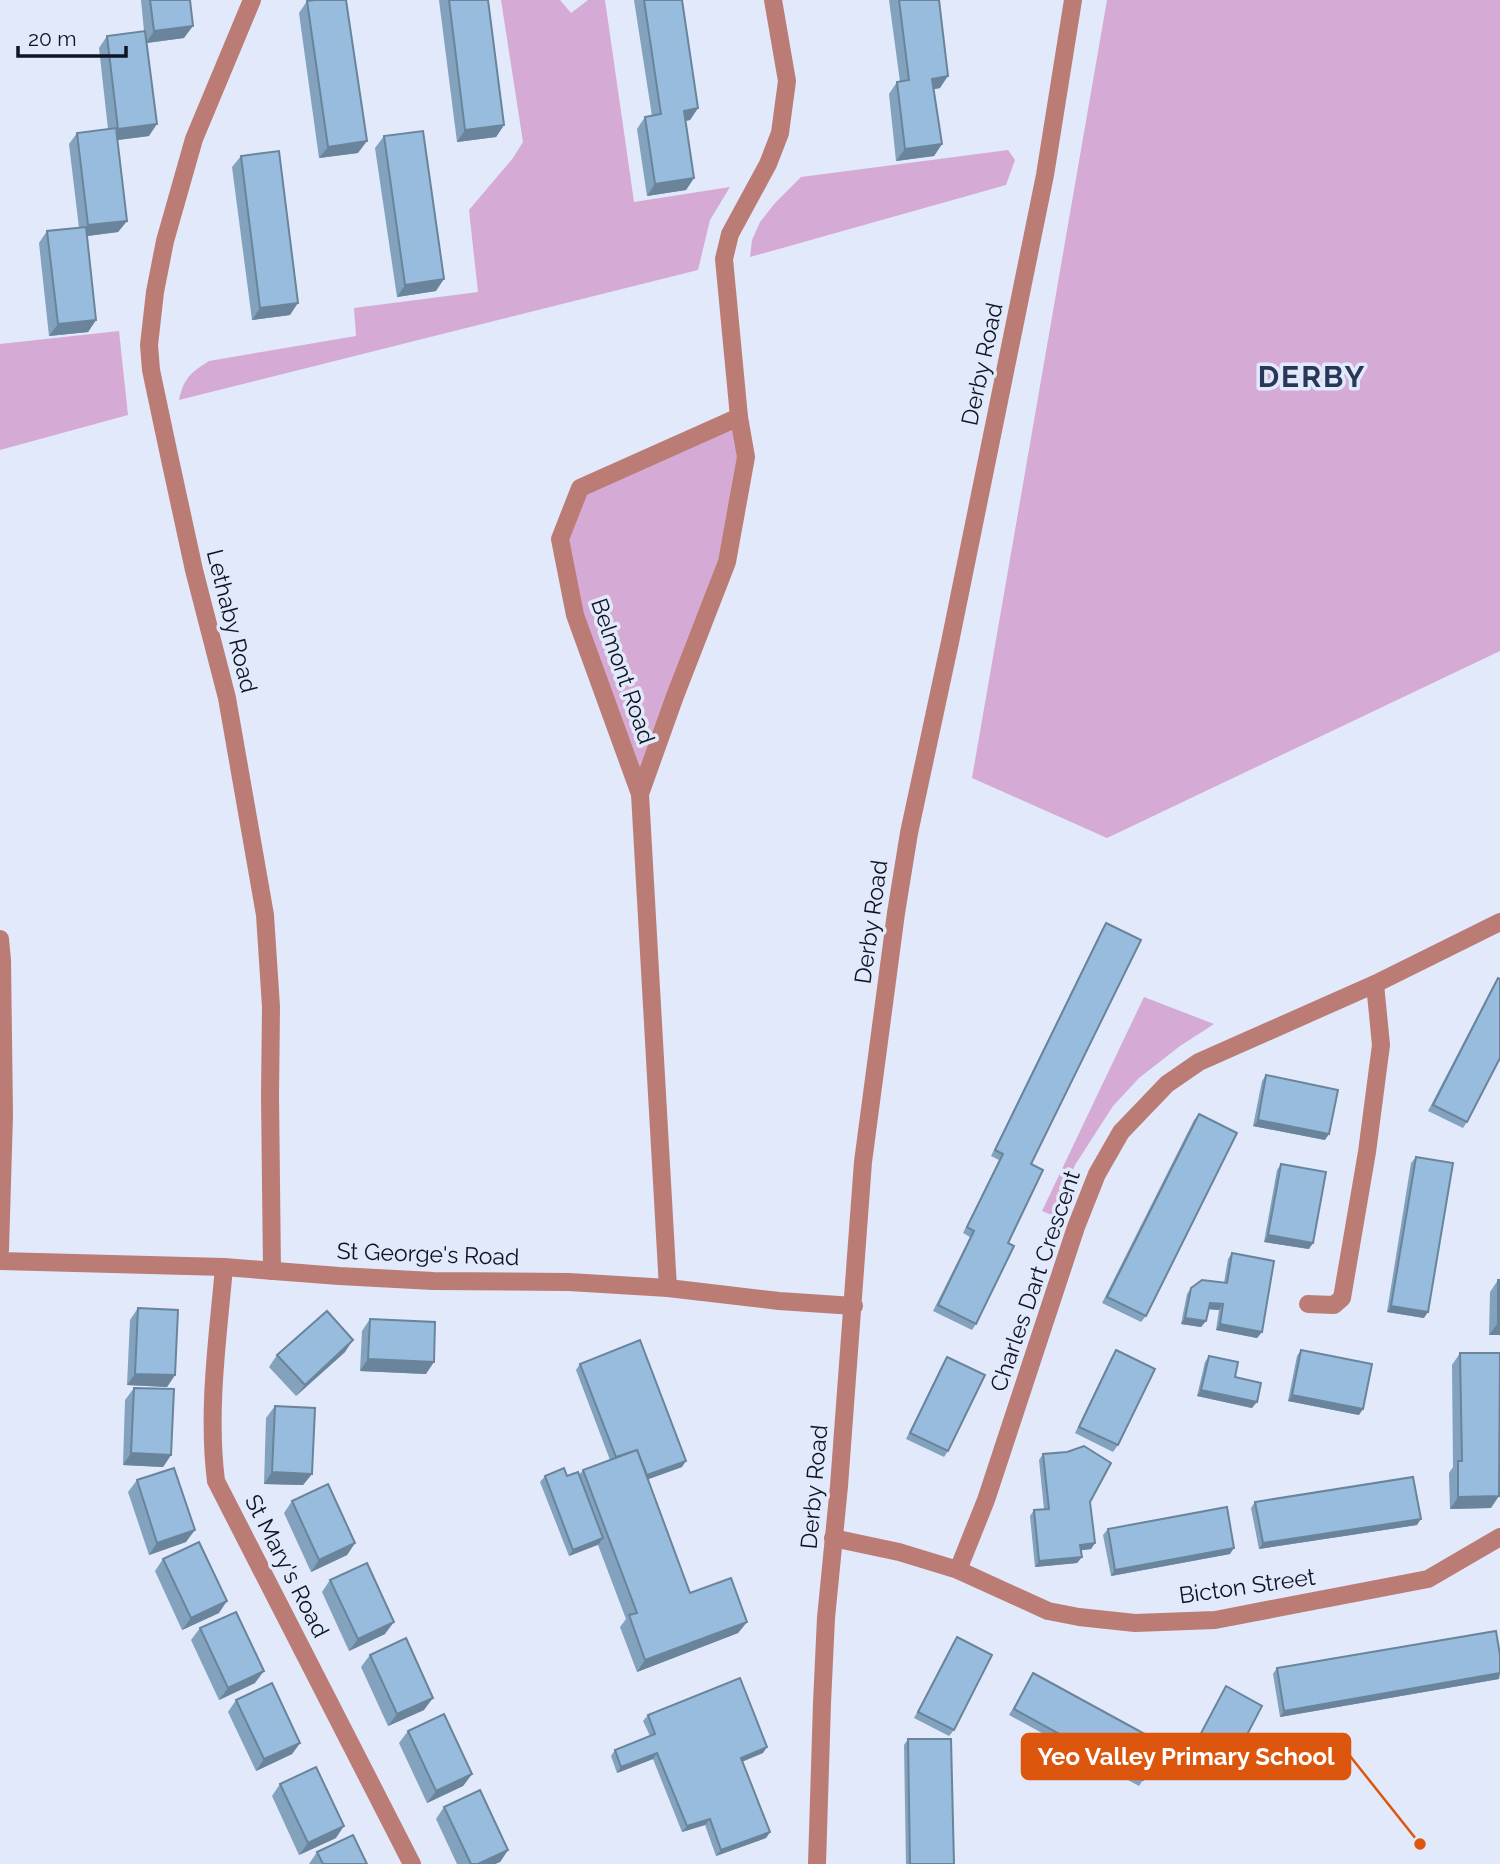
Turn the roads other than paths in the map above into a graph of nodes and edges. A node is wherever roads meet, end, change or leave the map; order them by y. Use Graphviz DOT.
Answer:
graph roads {
  1 [pos="252,0"];
  2 [pos="773,0"];
  3 [pos="1073,0"];
  4 [pos="738,416"];
  5 [pos="640,794"];
  6 [pos="1500,922"];
  7 [pos="0,939"];
  8 [pos="1375,984"];
  9 [pos="0,1250"];
  10 [pos="0,1261"];
  11 [pos="224,1267"];
  12 [pos="272,1271"];
  13 [pos="668,1288"];
  14 [pos="1307,1304"];
  15 [pos="854,1306"];
  16 [pos="1500,1537"];
  17 [pos="833,1538"];
  18 [pos="958,1570"];
  19 [pos="412,1864"];
  20 [pos="817,1864"];
  1 -- 12 [label="street, Lethaby Road"];
  2 -- 4 [label="street, Belmont Road"];
  3 -- 15 [label="street, Derby Road"];
  4 -- 5 [label="street, Belmont Road"];
  4 -- 5 [label="street, Belmont Road"];
  5 -- 13 [label="street, Belmont Road"];
  6 -- 8 [label="street, Charles Dart Crescent"];
  7 -- 9 [label="street"];
  8 -- 14 [label="street"];
  8 -- 18 [label="street, Charles Dart Crescent"];
  10 -- 11 [label="street, St George's Road"];
  11 -- 12 [label="street, St George's Road"];
  11 -- 19 [label="street, St Mary's Road"];
  12 -- 13 [label="street, St George's Road"];
  13 -- 15 [label="street, St George's Road"];
  15 -- 17 [label="street, Derby Road"];
  16 -- 18 [label="street, Bicton Street"];
  17 -- 18 [label="street, Bicton Street"];
  17 -- 20 [label="street, Derby Road"];
}
